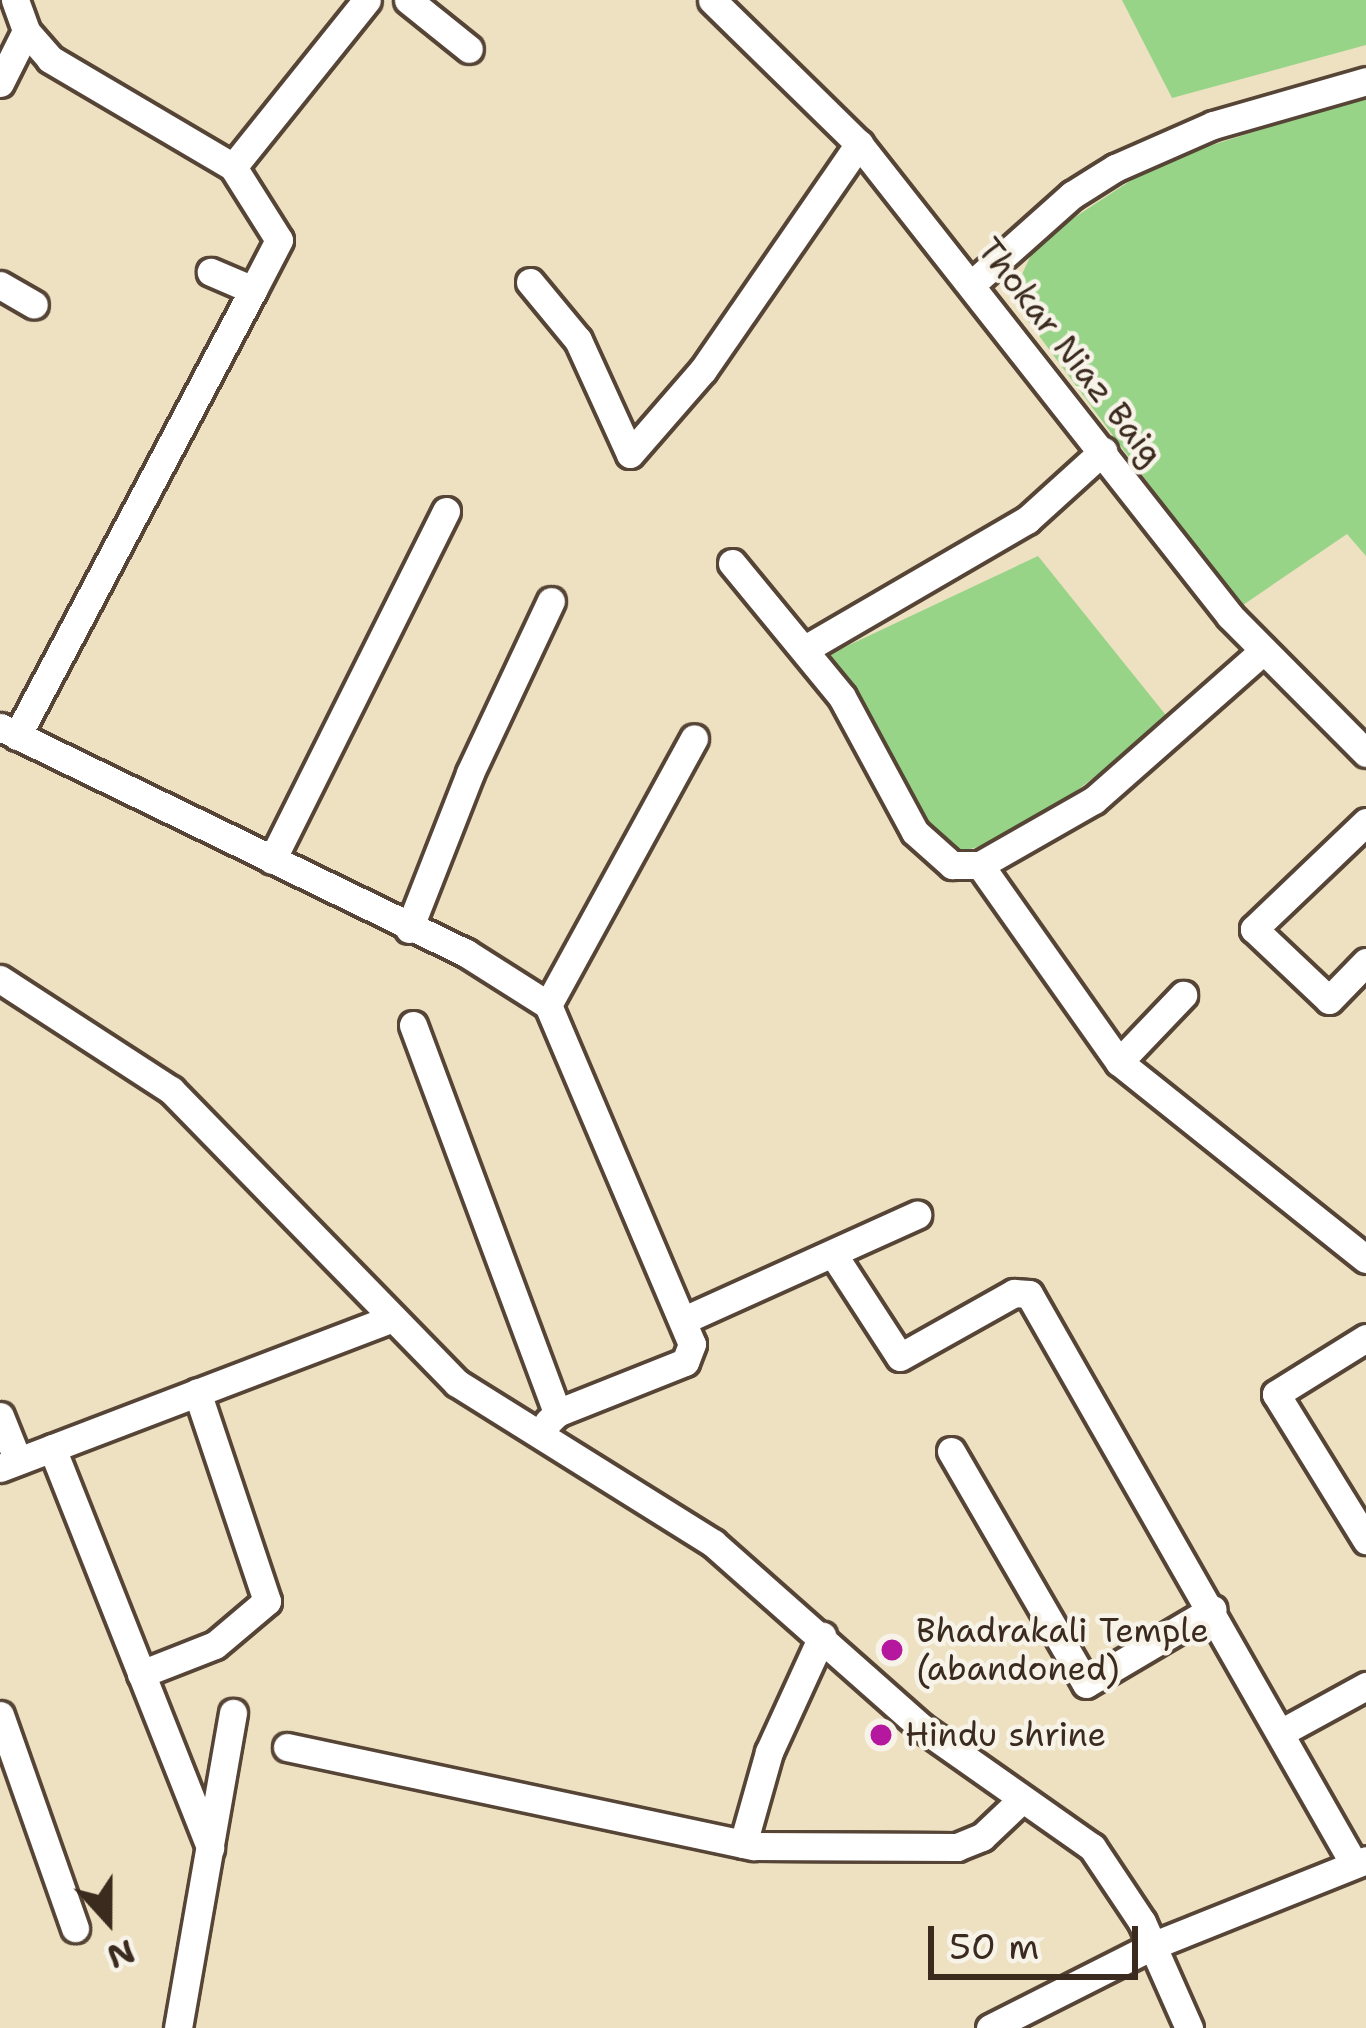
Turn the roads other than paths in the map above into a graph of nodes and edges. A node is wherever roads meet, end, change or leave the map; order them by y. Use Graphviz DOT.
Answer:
graph roads {
  1 [pos="15,0"];
  2 [pos="367,0"];
  3 [pos="408,0"];
  4 [pos="712,0"];
  5 [pos="26,31"];
  6 [pos="469,49"];
  7 [pos="1366,81"];
  8 [pos="0,83"];
  9 [pos="859,144"];
  10 [pos="233,167"];
  11 [pos="211,272"];
  12 [pos="530,282"];
  13 [pos="972,284"];
  14 [pos="0,285"];
  15 [pos="253,290"];
  16 [pos="34,305"];
  17 [pos="1102,451"];
  18 [pos="446,511"];
  19 [pos="732,563"];
  20 [pos="551,602"];
  21 [pos="805,649"];
  22 [pos="1262,652"];
  23 [pos="8,731"];
  24 [pos="694,738"];
  25 [pos="1366,753"];
  26 [pos="1366,822"];
  27 [pos="272,860"];
  28 [pos="980,865"];
  29 [pos="409,929"];
  30 [pos="1366,962"];
  31 [pos="0,979"];
  32 [pos="1183,995"];
  33 [pos="548,1005"];
  34 [pos="413,1025"];
  35 [pos="1119,1062"];
  36 [pos="917,1215"];
  37 [pos="835,1257"];
  38 [pos="1366,1258"];
  39 [pos="392,1318"];
  40 [pos="684,1320"];
  41 [pos="1366,1338"];
  42 [pos="196,1392"];
  43 [pos="557,1413"];
  44 [pos="0,1416"];
  45 [pos="536,1433"];
  46 [pos="52,1448"];
  47 [pos="952,1451"];
  48 [pos="9,1464"];
  49 [pos="1366,1540"];
  50 [pos="1213,1609"];
  51 [pos="822,1636"];
  52 [pos="141,1674"];
  53 [pos="1366,1686"];
  54 [pos="233,1713"];
  55 [pos="0,1714"];
  56 [pos="1282,1732"];
  57 [pos="287,1747"];
  58 [pos="1020,1801"];
  59 [pos="743,1844"];
  60 [pos="210,1848"];
  61 [pos="1360,1862"];
  62 [pos="74,1928"];
  63 [pos="1154,1946"];
  64 [pos="178,2028"];
  65 [pos="990,2028"];
  66 [pos="1189,2028"];
  1 -- 5 [label="street"];
  2 -- 10 [label="street"];
  3 -- 6 [label="street"];
  4 -- 9 [label="street, Thokar Niaz Baig"];
  5 -- 8 [label="street"];
  5 -- 10 [label="street"];
  7 -- 13 [label="street"];
  9 -- 12 [label="street"];
  9 -- 13 [label="street, Thokar Niaz Baig"];
  10 -- 15 [label="street"];
  11 -- 15 [label="street"];
  13 -- 17 [label="street, Thokar Niaz Baig"];
  14 -- 16 [label="street"];
  15 -- 23 [label="street"];
  17 -- 21 [label="street"];
  17 -- 22 [label="street, Thokar Niaz Baig"];
  18 -- 27 [label="street"];
  19 -- 21 [label="street"];
  20 -- 29 [label="street"];
  21 -- 28 [label="street"];
  22 -- 25 [label="street, Thokar Niaz Baig"];
  22 -- 28 [label="street"];
  23 -- 27 [label="street"];
  24 -- 33 [label="street"];
  26 -- 30 [label="street"];
  27 -- 29 [label="street"];
  28 -- 35 [label="street"];
  29 -- 33 [label="street"];
  31 -- 39 [label="street"];
  32 -- 35 [label="street"];
  33 -- 40 [label="street"];
  34 -- 43 [label="street"];
  35 -- 38 [label="street"];
  36 -- 37 [label="street"];
  37 -- 40 [label="street"];
  37 -- 50 [label="street"];
  39 -- 42 [label="street"];
  39 -- 45 [label="street"];
  40 -- 43 [label="street"];
  41 -- 49 [label="street"];
  42 -- 46 [label="street"];
  42 -- 52 [label="street"];
  43 -- 45 [label="street"];
  44 -- 48 [label="street"];
  45 -- 51 [label="street"];
  46 -- 48 [label="street"];
  46 -- 52 [label="street"];
  47 -- 50 [label="street"];
  50 -- 56 [label="street"];
  51 -- 58 [label="street"];
  51 -- 59 [label="street"];
  52 -- 60 [label="street"];
  53 -- 56 [label="street"];
  54 -- 60 [label="street"];
  55 -- 62 [label="street"];
  56 -- 61 [label="street"];
  57 -- 59 [label="street"];
  58 -- 59 [label="street"];
  58 -- 63 [label="street"];
  60 -- 64 [label="street"];
  61 -- 63 [label="street"];
  63 -- 65 [label="street"];
  63 -- 66 [label="street"];
}
